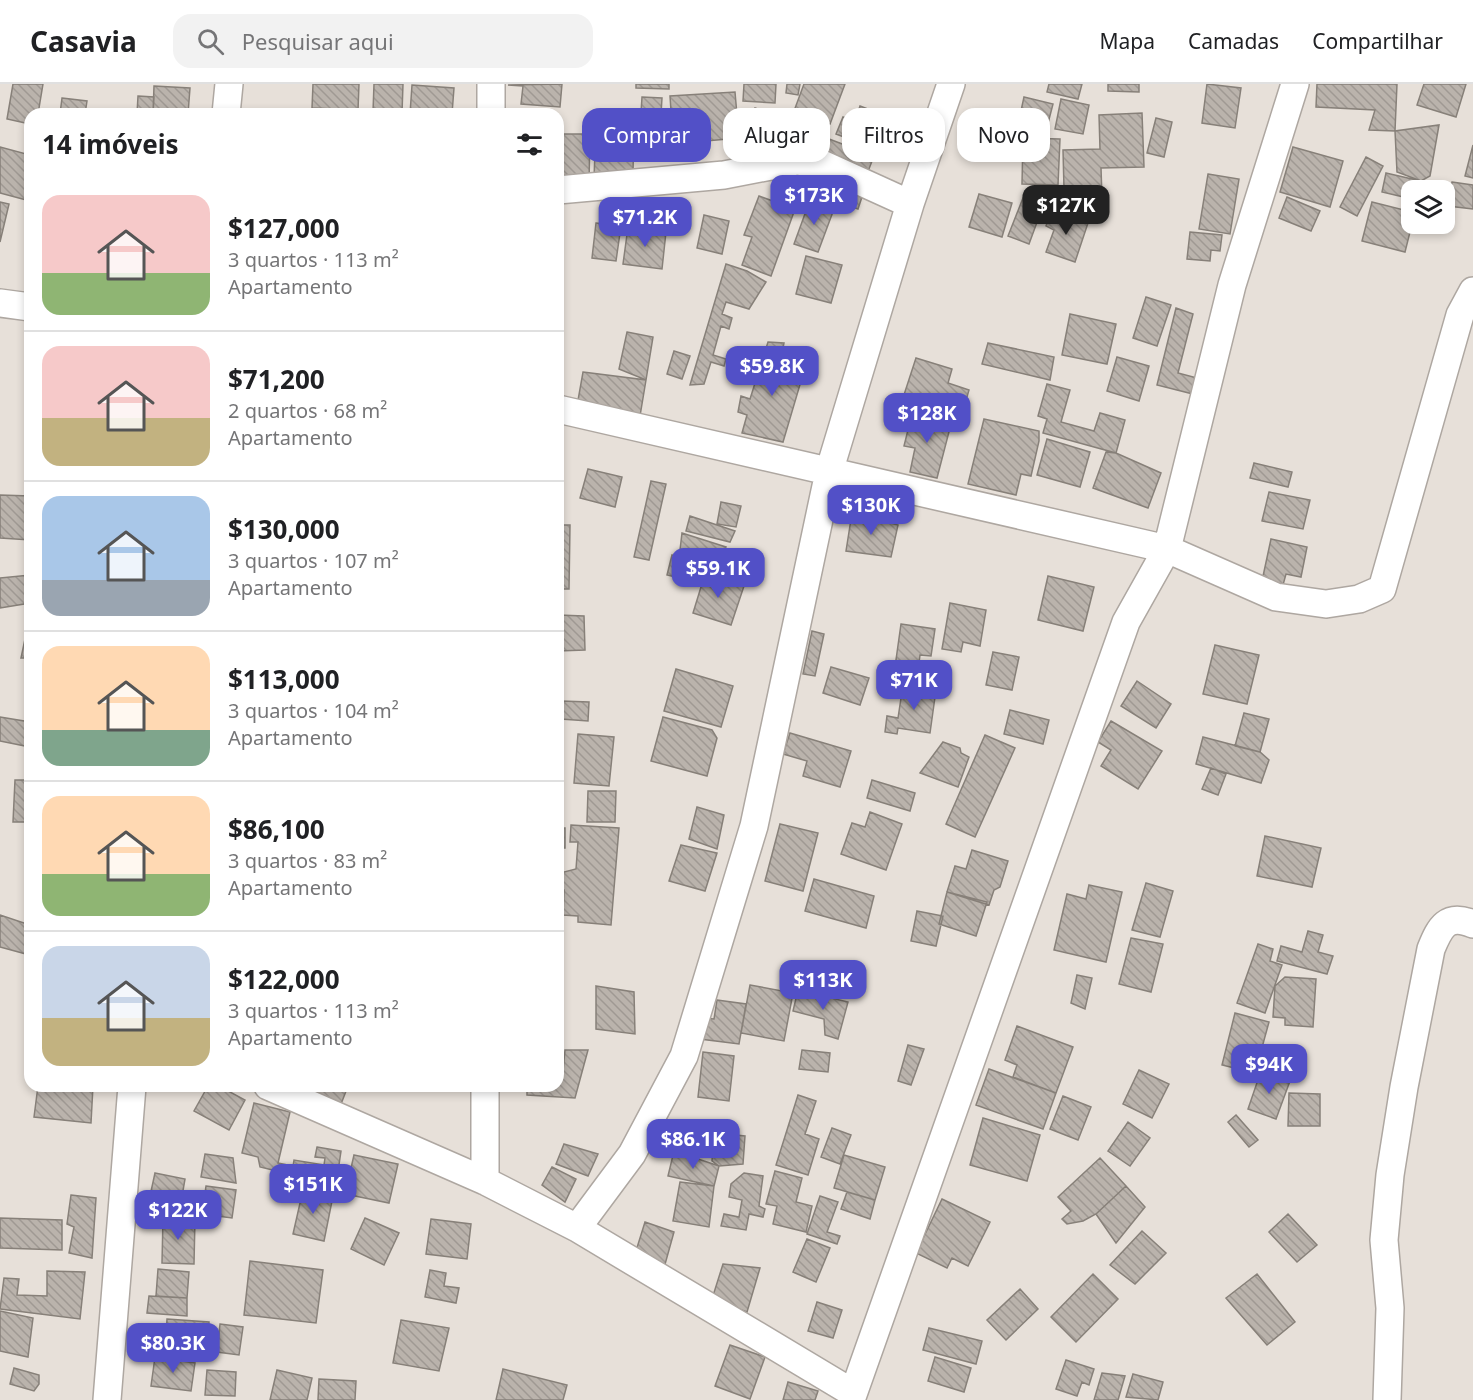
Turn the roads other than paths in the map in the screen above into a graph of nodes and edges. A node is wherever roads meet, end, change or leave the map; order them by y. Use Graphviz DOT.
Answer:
graph roads {
  1 [pos="229,84"];
  2 [pos="491,84"];
  3 [pos="951,84"];
  4 [pos="1295,84"];
  5 [pos="227,108"];
  6 [pos="491,108"];
  7 [pos="564,189"];
  8 [pos="909,204"];
  9 [pos="1473,291"];
  10 [pos="0,303"];
  11 [pos="24,306"];
  12 [pos="564,410"];
  13 [pos="829,472"];
  14 [pos="1167,549"];
  15 [pos="1473,924"];
  16 [pos="132,1092"];
  17 [pos="282,1092"];
  18 [pos="485,1092"];
  19 [pos="485,1181"];
  20 [pos="577,1228"];
  21 [pos="852,1396"];
  22 [pos="107,1400"];
  23 [pos="1387,1400"];
  1 -- 5 [label="street"];
  2 -- 6 [label="street"];
  3 -- 8 [label="street"];
  4 -- 14 [label="street"];
  7 -- 8 [label="street"];
  8 -- 13 [label="street"];
  9 -- 14 [label="street"];
  10 -- 11 [label="street"];
  12 -- 13 [label="street"];
  13 -- 14 [label="street"];
  13 -- 20 [label="street"];
  14 -- 21 [label="street"];
  15 -- 23 [label="street"];
  16 -- 22 [label="street"];
  17 -- 19 [label="street"];
  18 -- 19 [label="street"];
  19 -- 20 [label="street"];
  20 -- 21 [label="street"];
}
